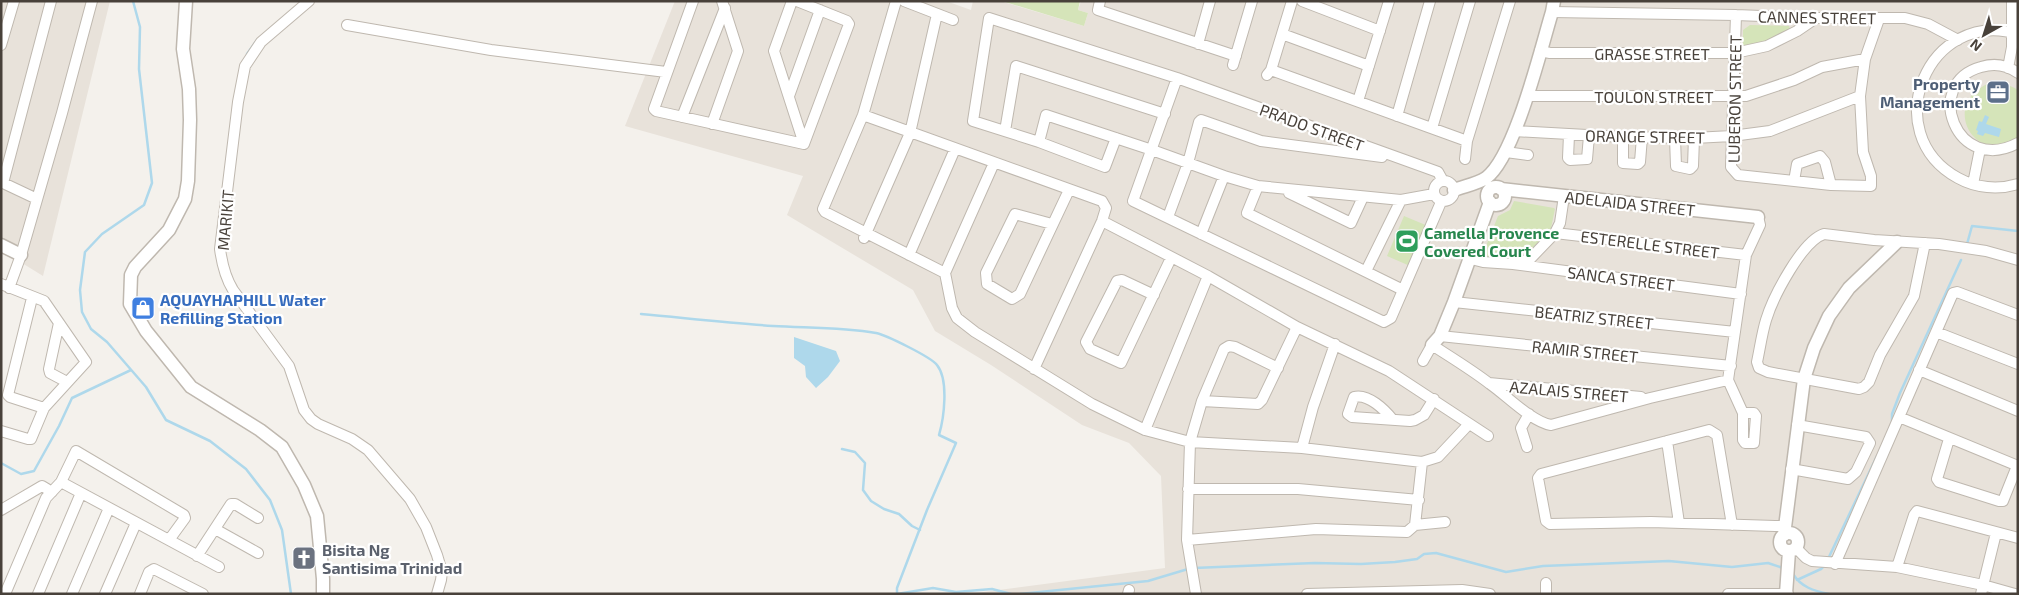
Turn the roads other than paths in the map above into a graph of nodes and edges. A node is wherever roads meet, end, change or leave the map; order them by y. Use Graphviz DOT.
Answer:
graph roads {
  1 [pos="14,1"];
  2 [pos="52,1"];
  3 [pos="92,1"];
  4 [pos="186,1"];
  5 [pos="309,1"];
  6 [pos="693,1"];
  7 [pos="792,1"];
  8 [pos="797,1"];
  9 [pos="896,1"];
  10 [pos="904,1"];
  11 [pos="1100,1"];
  12 [pos="1210,1"];
  13 [pos="1252,1"];
  14 [pos="1292,1"];
  15 [pos="1302,1"];
  16 [pos="1389,1"];
  17 [pos="1430,1"];
  18 [pos="1470,1"];
  19 [pos="1510,1"];
  20 [pos="2012,1"];
  21 [pos="724,5"];
  22 [pos="1553,6"];
  23 [pos="820,10"];
  24 [pos="937,14"];
  25 [pos="1736,15"];
  26 [pos="1816,18"];
  27 [pos="1879,18"];
  28 [pos="953,20"];
  29 [pos="347,25"];
  30 [pos="1380,31"];
  31 [pos="1282,34"];
  32 [pos="2015,34"];
  33 [pos="1958,40"];
  34 [pos="1198,44"];
  35 [pos="1,45"];
  36 [pos="1540,51"];
  37 [pos="1735,53"];
  38 [pos="1865,59"];
  39 [pos="1369,66"];
  40 [pos="2013,70"];
  41 [pos="666,72"];
  42 [pos="1177,78"];
  43 [pos="789,96"];
  44 [pos="1527,96"];
  45 [pos="1734,96"];
  46 [pos="1860,96"];
  47 [pos="1358,102"];
  48 [pos="1165,114"];
  49 [pos="863,115"];
  50 [pos="1397,116"];
  51 [pos="682,117"];
  52 [pos="712,124"];
  53 [pos="1432,128"];
  54 [pos="1005,131"];
  55 [pos="1514,131"];
  56 [pos="910,133"];
  57 [pos="1569,135"];
  58 [pos="1589,136"];
  59 [pos="1732,136"];
  60 [pos="1623,137"];
  61 [pos="1642,137"];
  62 [pos="1116,138"];
  63 [pos="1675,138"];
  64 [pos="1694,138"];
  65 [pos="1467,141"];
  66 [pos="1039,142"];
  67 [pos="2018,143"];
  68 [pos="804,144"];
  69 [pos="955,149"];
  70 [pos="1980,149"];
  71 [pos="1152,150"];
  72 [pos="1506,152"];
  73 [pos="1528,155"];
  74 [pos="1400,159"];
  75 [pos="1465,159"];
  76 [pos="994,163"];
  77 [pos="1188,163"];
  78 [pos="1224,176"];
  79 [pos="1443,181"];
  80 [pos="1794,181"];
  81 [pos="2,182"];
  82 [pos="1973,184"];
  83 [pos="2018,184"];
  84 [pos="1831,185"];
  85 [pos="1258,186"];
  86 [pos="1493,186"];
  87 [pos="1069,190"];
  88 [pos="1284,190"];
  89 [pos="1454,190"];
  90 [pos="1564,196"];
  91 [pos="1363,198"];
  92 [pos="1437,198"];
  93 [pos="37,199"];
  94 [pos="1401,200"];
  95 [pos="1168,217"];
  96 [pos="1758,218"];
  97 [pos="1102,221"];
  98 [pos="1052,224"];
  99 [pos="1555,233"];
  100 [pos="1201,234"];
  101 [pos="865,236"];
  102 [pos="1897,242"];
  103 [pos="1925,243"];
  104 [pos="1,245"];
  105 [pos="21,255"];
  106 [pos="909,255"];
  107 [pos="1746,255"];
  108 [pos="1171,258"];
  109 [pos="1471,259"];
  110 [pos="2018,260"];
  111 [pos="1513,264"];
  112 [pos="1366,271"];
  113 [pos="945,273"];
  114 [pos="1208,276"];
  115 [pos="5,286"];
  116 [pos="1403,290"];
  117 [pos="1741,294"];
  118 [pos="1154,295"];
  119 [pos="32,298"];
  120 [pos="1454,302"];
  121 [pos="2018,315"];
  122 [pos="59,323"];
  123 [pos="1297,327"];
  124 [pos="1735,332"];
  125 [pos="1936,332"];
  126 [pos="1436,341"];
  127 [pos="1335,344"];
  128 [pos="1422,361"];
  129 [pos="2018,364"];
  130 [pos="1730,366"];
  131 [pos="1278,368"];
  132 [pos="1034,369"];
  133 [pos="1919,370"];
  134 [pos="1804,379"];
  135 [pos="1728,380"];
  136 [pos="67,382"];
  137 [pos="1489,383"];
  138 [pos="1650,398"];
  139 [pos="1434,399"];
  140 [pos="1202,401"];
  141 [pos="44,408"];
  142 [pos="2018,410"];
  143 [pos="1743,413"];
  144 [pos="1529,414"];
  145 [pos="1898,417"];
  146 [pos="1393,420"];
  147 [pos="1469,424"];
  148 [pos="1797,425"];
  149 [pos="1145,430"];
  150 [pos="1,431"];
  151 [pos="1488,436"];
  152 [pos="1949,439"];
  153 [pos="1667,441"];
  154 [pos="1190,442"];
  155 [pos="1527,447"];
  156 [pos="1302,448"];
  157 [pos="1422,462"];
  158 [pos="2017,466"];
  159 [pos="1792,469"];
  160 [pos="61,482"];
  161 [pos="1188,488"];
  162 [pos="52,492"];
  163 [pos="81,493"];
  164 [pos="1419,500"];
  165 [pos="109,508"];
  166 [pos="1,510"];
  167 [pos="258,518"];
  168 [pos="1445,522"];
  169 [pos="136,523"];
  170 [pos="1679,523"];
  171 [pos="1415,525"];
  172 [pos="1732,525"];
  173 [pos="215,529"];
  174 [pos="1784,530"];
  175 [pos="1996,533"];
  176 [pos="2018,538"];
  177 [pos="169,540"];
  178 [pos="1187,540"];
  179 [pos="258,552"];
  180 [pos="1791,554"];
  181 [pos="197,556"];
  182 [pos="1833,564"];
  183 [pos="219,567"];
  184 [pos="1896,567"];
  185 [pos="1546,582"];
  186 [pos="1982,589"];
  187 [pos="1446,592"];
  188 [pos="1349,593"];
  189 [pos="1400,593"];
  190 [pos="5,594"];
  191 [pos="38,594"];
  192 [pos="72,594"];
  193 [pos="106,594"];
  194 [pos="140,594"];
  195 [pos="203,594"];
  196 [pos="323,594"];
  197 [pos="437,594"];
  198 [pos="1196,594"];
  199 [pos="1307,594"];
  200 [pos="1490,594"];
  201 [pos="1546,594"];
  202 [pos="1728,594"];
  203 [pos="1787,594"];
  204 [pos="2014,594"];
  1 -- 35 [label="street"];
  2 -- 81 [label="street"];
  3 -- 93 [label="street"];
  4 -- 196 [label="street"];
  5 -- 197 [label="street, MARIKIT"];
  6 -- 41 [label="street"];
  7 -- 43 [label="street"];
  8 -- 23 [label="street"];
  9 -- 49 [label="street"];
  10 -- 24 [label="street"];
  11 -- 34 [label="street"];
  12 -- 34 [label="street"];
  13 -- 34 [label="street"];
  14 -- 31 [label="street"];
  15 -- 30 [label="street"];
  16 -- 30 [label="street"];
  17 -- 50 [label="street"];
  18 -- 53 [label="street"];
  19 -- 65 [label="street"];
  20 -- 32 [label="street"];
  21 -- 51 [label="street"];
  21 -- 52 [label="street"];
  22 -- 25 [label="street, CANNES STREET"];
  22 -- 36 [label="street"];
  23 -- 43 [label="street"];
  23 -- 68 [label="street"];
  24 -- 28 [label="street"];
  24 -- 56 [label="street"];
  25 -- 26 [label="street, CANNES STREET"];
  25 -- 37 [label="street, LUBERON STREET"];
  26 -- 27 [label="street, CANNES STREET"];
  26 -- 37 [label="street, GRASSE STREET"];
  27 -- 33 [label="street, CANNES STREET"];
  27 -- 38 [label="street, LUBERON STREET"];
  29 -- 41 [label="street"];
  30 -- 39 [label="street"];
  31 -- 39 [label="street"];
  31 -- 47 [label="street"];
  32 -- 33 [label="street"];
  32 -- 40 [label="street"];
  33 -- 82 [label="street"];
  36 -- 37 [label="street, GRASSE STREET"];
  36 -- 44 [label="street"];
  37 -- 45 [label="street, LUBERON STREET"];
  38 -- 45 [label="street, TOULON STREET"];
  38 -- 46 [label="street, LUBERON STREET"];
  39 -- 47 [label="street"];
  40 -- 70 [label="street"];
  41 -- 51 [label="street"];
  42 -- 48 [label="street"];
  42 -- 54 [label="street, PRADO STREET"];
  42 -- 74 [label="street, PRADO STREET"];
  43 -- 68 [label="street"];
  44 -- 45 [label="street, TOULON STREET"];
  44 -- 55 [label="street"];
  45 -- 59 [label="street, LUBERON STREET"];
  46 -- 59 [label="street, ORANGE STREET"];
  46 -- 84 [label="street, LUBERON STREET"];
  47 -- 50 [label="street"];
  48 -- 54 [label="street"];
  48 -- 71 [label="street"];
  49 -- 56 [label="street"];
  49 -- 101 [label="street"];
  50 -- 53 [label="street"];
  51 -- 52 [label="street"];
  52 -- 68 [label="street"];
  53 -- 65 [label="street"];
  54 -- 66 [label="street"];
  55 -- 57 [label="street, ORANGE STREET"];
  55 -- 72 [label="street"];
  56 -- 69 [label="street"];
  56 -- 101 [label="street"];
  57 -- 58 [label="street, ORANGE STREET"];
  57 -- 58 [label="street"];
  58 -- 60 [label="street, ORANGE STREET"];
  59 -- 64 [label="street, ORANGE STREET"];
  59 -- 80 [label="street, LUBERON STREET"];
  60 -- 61 [label="street, ORANGE STREET"];
  60 -- 61 [label="street"];
  61 -- 63 [label="street, ORANGE STREET"];
  62 -- 66 [label="street"];
  62 -- 66 [label="street"];
  62 -- 71 [label="street"];
  63 -- 64 [label="street, ORANGE STREET"];
  63 -- 64 [label="street"];
  65 -- 75 [label="street"];
  67 -- 70 [label="street"];
  69 -- 76 [label="street"];
  69 -- 106 [label="street"];
  70 -- 82 [label="street"];
  71 -- 77 [label="street"];
  71 -- 95 [label="street"];
  72 -- 73 [label="street"];
  72 -- 86 [label="street"];
  74 -- 77 [label="street"];
  74 -- 79 [label="street, PRADO STREET"];
  76 -- 87 [label="street"];
  76 -- 113 [label="street"];
  77 -- 78 [label="street"];
  77 -- 95 [label="street"];
  78 -- 85 [label="street"];
  78 -- 100 [label="street"];
  79 -- 89 [label="street"];
  79 -- 92 [label="street"];
  80 -- 84 [label="street, LUBERON STREET"];
  80 -- 84 [label="street"];
  81 -- 93 [label="street"];
  82 -- 83 [label="street"];
  85 -- 88 [label="street"];
  85 -- 112 [label="street"];
  86 -- 89 [label="street"];
  86 -- 90 [label="street, ADELAIDA STREET"];
  86 -- 109 [label="street"];
  87 -- 97 [label="street"];
  87 -- 98 [label="street"];
  88 -- 91 [label="street"];
  88 -- 91 [label="street"];
  89 -- 92 [label="street"];
  90 -- 96 [label="street, ADELAIDA STREET"];
  90 -- 99 [label="street"];
  91 -- 94 [label="street"];
  92 -- 94 [label="street"];
  92 -- 116 [label="street"];
  93 -- 105 [label="street"];
  94 -- 112 [label="street"];
  95 -- 100 [label="street"];
  96 -- 107 [label="street"];
  97 -- 108 [label="street"];
  97 -- 132 [label="street"];
  98 -- 98 [label="street"];
  99 -- 107 [label="street, ESTERELLE STREET"];
  99 -- 111 [label="street"];
  100 -- 116 [label="street"];
  101 -- 106 [label="street"];
  102 -- 103 [label="street"];
  102 -- 134 [label="street"];
  102 -- 134 [label="street"];
  103 -- 110 [label="street"];
  103 -- 134 [label="street"];
  104 -- 105 [label="street"];
  105 -- 115 [label="street"];
  106 -- 113 [label="street"];
  107 -- 117 [label="street"];
  108 -- 114 [label="street"];
  108 -- 118 [label="street"];
  109 -- 111 [label="street, SANCA STREET"];
  109 -- 120 [label="street"];
  111 -- 117 [label="street, SANCA STREET"];
  112 -- 116 [label="street"];
  113 -- 132 [label="street"];
  114 -- 123 [label="street"];
  114 -- 149 [label="street"];
  115 -- 119 [label="street"];
  117 -- 124 [label="street"];
  118 -- 118 [label="street"];
  119 -- 122 [label="street"];
  119 -- 141 [label="street"];
  120 -- 124 [label="street, BEATRIZ STREET"];
  120 -- 126 [label="street"];
  121 -- 125 [label="street"];
  122 -- 136 [label="street"];
  122 -- 136 [label="street"];
  123 -- 127 [label="street"];
  123 -- 131 [label="street"];
  124 -- 130 [label="street"];
  125 -- 129 [label="street"];
  125 -- 133 [label="street"];
  126 -- 128 [label="street"];
  126 -- 130 [label="street, RAMIR STREET"];
  126 -- 137 [label="street"];
  127 -- 139 [label="street"];
  127 -- 156 [label="street"];
  130 -- 135 [label="street"];
  131 -- 140 [label="street"];
  131 -- 140 [label="street"];
  132 -- 149 [label="street"];
  133 -- 142 [label="street"];
  133 -- 145 [label="street"];
  134 -- 148 [label="street"];
  135 -- 138 [label="street"];
  135 -- 143 [label="street"];
  136 -- 141 [label="street"];
  137 -- 138 [label="street, AZALAIS STREET"];
  137 -- 144 [label="street"];
  138 -- 144 [label="street"];
  139 -- 146 [label="street"];
  139 -- 147 [label="street"];
  140 -- 154 [label="street"];
  141 -- 150 [label="street"];
  144 -- 155 [label="street"];
  145 -- 152 [label="street"];
  145 -- 182 [label="street"];
  147 -- 151 [label="street"];
  147 -- 157 [label="street"];
  148 -- 159 [label="street"];
  148 -- 159 [label="street"];
  149 -- 154 [label="street"];
  152 -- 158 [label="street"];
  152 -- 158 [label="street"];
  153 -- 170 [label="street"];
  153 -- 170 [label="street"];
  153 -- 172 [label="street"];
  154 -- 156 [label="street"];
  154 -- 161 [label="street"];
  156 -- 157 [label="street"];
  157 -- 164 [label="street"];
  159 -- 174 [label="street"];
  160 -- 162 [label="street"];
  160 -- 163 [label="street"];
  160 -- 177 [label="street"];
  161 -- 164 [label="street"];
  161 -- 178 [label="street"];
  162 -- 166 [label="street"];
  162 -- 190 [label="street"];
  163 -- 165 [label="street"];
  163 -- 191 [label="street"];
  164 -- 171 [label="street"];
  165 -- 169 [label="street"];
  165 -- 192 [label="street"];
  167 -- 173 [label="street"];
  168 -- 171 [label="street"];
  169 -- 177 [label="street"];
  169 -- 193 [label="street"];
  170 -- 172 [label="street"];
  171 -- 178 [label="street"];
  172 -- 174 [label="street"];
  173 -- 179 [label="street"];
  173 -- 181 [label="street"];
  174 -- 180 [label="street"];
  175 -- 176 [label="street"];
  175 -- 184 [label="street"];
  175 -- 186 [label="street"];
  177 -- 181 [label="street"];
  178 -- 198 [label="street"];
  180 -- 182 [label="street"];
  180 -- 203 [label="street"];
  181 -- 183 [label="street"];
  182 -- 184 [label="street"];
  184 -- 186 [label="street"];
  185 -- 201 [label="street"];
  186 -- 204 [label="street"];
  187 -- 189 [label="street"];
  187 -- 200 [label="street"];
  188 -- 189 [label="street"];
  188 -- 199 [label="street"];
  194 -- 195 [label="street"];
  202 -- 203 [label="street"];
}
